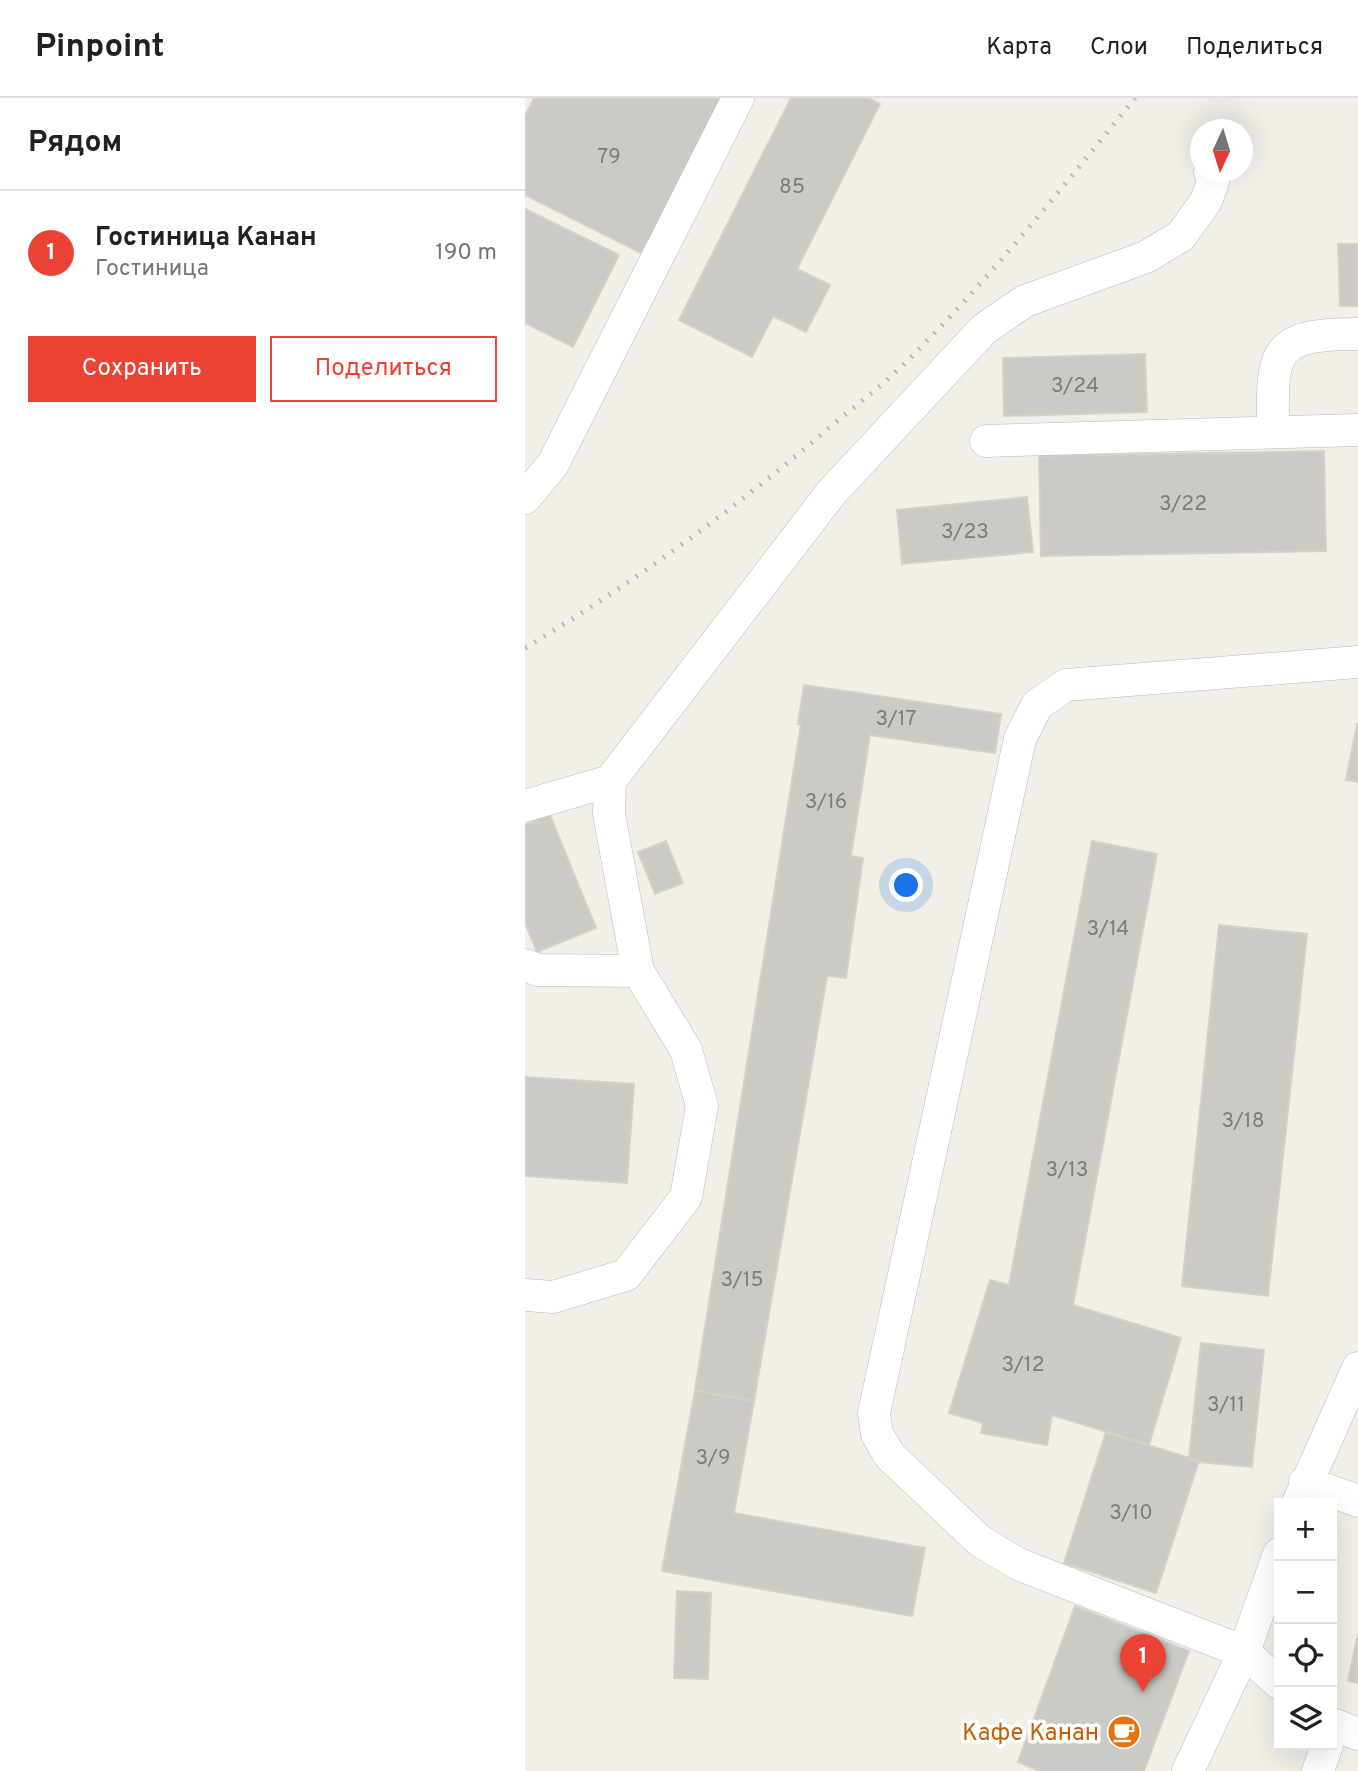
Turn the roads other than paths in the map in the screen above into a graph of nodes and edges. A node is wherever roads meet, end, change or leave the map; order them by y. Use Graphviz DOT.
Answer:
graph roads {
  1 [pos="739,98"];
  2 [pos="1213,182"];
  3 [pos="1358,334"];
  4 [pos="1358,430"];
  5 [pos="1273,431"];
  6 [pos="986,441"];
  7 [pos="525,498"];
  8 [pos="1358,662"];
  9 [pos="610,781"];
  10 [pos="525,806"];
  11 [pos="525,965"];
  12 [pos="638,971"];
  13 [pos="525,1295"];
  14 [pos="1358,1368"];
  15 [pos="1301,1493"];
  16 [pos="1358,1501"];
  17 [pos="1276,1561"];
  18 [pos="1244,1652"];
  19 [pos="1274,1679"];
  20 [pos="1328,1750"];
  21 [pos="1188,1771"];
  22 [pos="1318,1771"];
  1 -- 7 [label="lane"];
  2 -- 9 [label="lane"];
  3 -- 5 [label="lane"];
  4 -- 5 [label="lane"];
  5 -- 6 [label="lane"];
  8 -- 18 [label="lane"];
  9 -- 10 [label="lane"];
  9 -- 12 [label="lane"];
  11 -- 12 [label="lane"];
  12 -- 13 [label="lane"];
  14 -- 15 [label="lane"];
  15 -- 16 [label="lane"];
  17 -- 18 [label="lane"];
  18 -- 19 [label="lane"];
  18 -- 21 [label="lane"];
  20 -- 22 [label="lane"];
}
